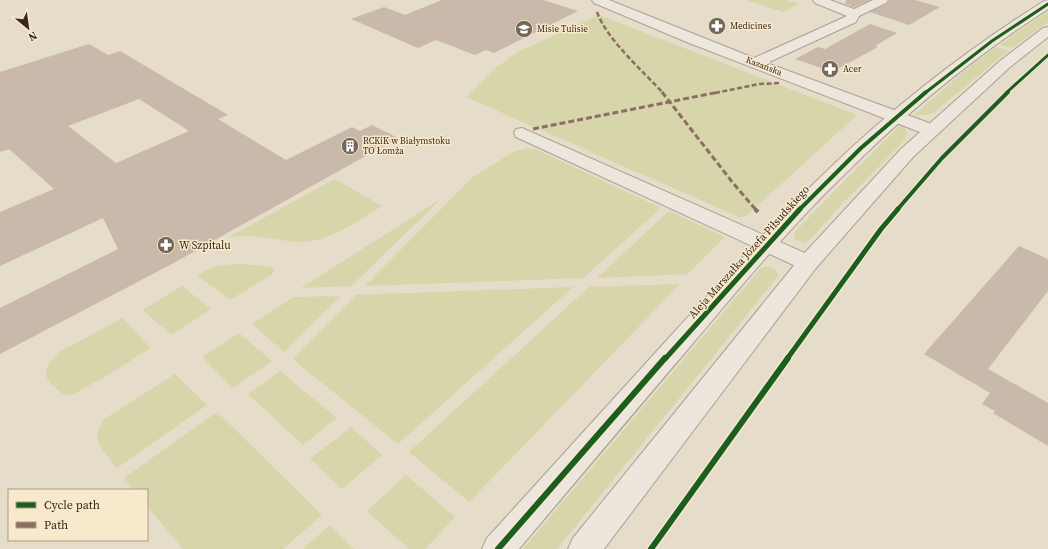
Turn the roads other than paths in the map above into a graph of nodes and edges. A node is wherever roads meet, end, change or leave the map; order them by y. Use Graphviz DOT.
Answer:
graph roads {
  1 [pos="598,0"];
  2 [pos="819,0"];
  3 [pos="882,0"];
  4 [pos="1048,4"];
  5 [pos="854,14"];
  6 [pos="1048,31"];
  7 [pos="754,62"];
  8 [pos="896,117"];
  9 [pos="931,130"];
  10 [pos="522,133"];
  11 [pos="766,244"];
  12 [pos="808,263"];
  13 [pos="498,549"];
  14 [pos="584,549"];
  1 -- 7 [label="street, Kazańska"];
  2 -- 5 [label="street"];
  3 -- 5 [label="street"];
  4 -- 8 [label="street, Aleja Marszałka Józefa Piłsudskiego"];
  5 -- 7 [label="street"];
  6 -- 9 [label="street"];
  7 -- 8 [label="street, Kazańska"];
  8 -- 9 [label="street, Kazańska"];
  8 -- 11 [label="street, Aleja Marszałka Józefa Piłsudskiego"];
  9 -- 12 [label="street"];
  10 -- 11 [label="street"];
  11 -- 12 [label="street"];
  11 -- 13 [label="street, Aleja Marszałka Józefa Piłsudskiego"];
  12 -- 14 [label="street"];
}
